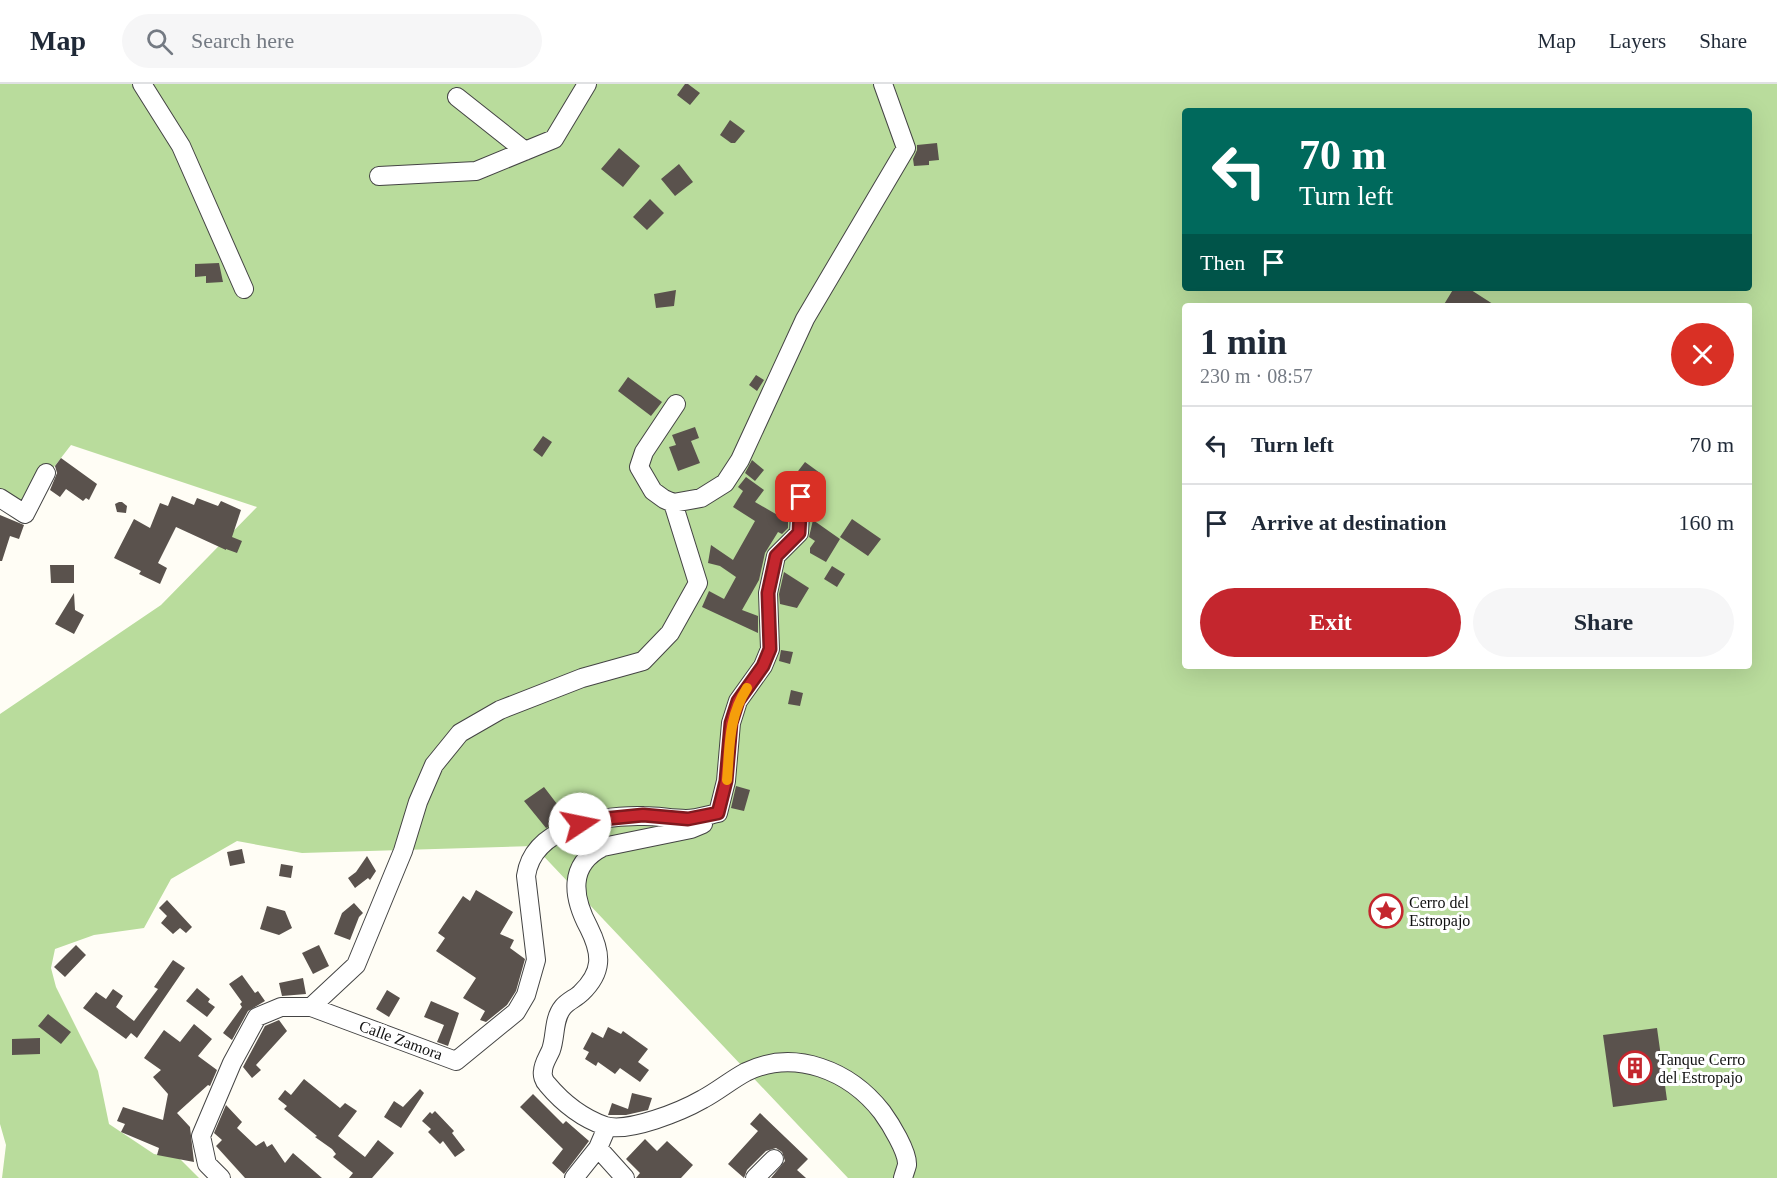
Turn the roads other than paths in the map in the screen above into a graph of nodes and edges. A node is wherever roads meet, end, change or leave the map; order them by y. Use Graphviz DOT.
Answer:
graph roads {
  1 [pos="142,84"];
  2 [pos="587,84"];
  3 [pos="883,84"];
  4 [pos="457,97"];
  5 [pos="525,151"];
  6 [pos="379,176"];
  7 [pos="244,289"];
  8 [pos="676,404"];
  9 [pos="46,473"];
  10 [pos="801,497"];
  11 [pos="0,498"];
  12 [pos="673,503"];
  13 [pos="718,813"];
  14 [pos="312,1007"];
  15 [pos="607,1127"];
  16 [pos="598,1148"];
  17 [pos="774,1159"];
  18 [pos="221,1178"];
  19 [pos="574,1178"];
  20 [pos="625,1178"];
  21 [pos="755,1178"];
  22 [pos="903,1178"];
  1 -- 7 [label="street"];
  2 -- 5 [label="street"];
  3 -- 12 [label="street"];
  4 -- 5 [label="street"];
  5 -- 6 [label="street"];
  8 -- 12 [label="street"];
  9 -- 11 [label="street"];
  10 -- 13 [label="street"];
  12 -- 14 [label="street"];
  13 -- 14 [label="street, Calle Zamora"];
  13 -- 15 [label="street"];
  14 -- 18 [label="street, Calle Zamora"];
  15 -- 16 [label="street"];
  15 -- 22 [label="street"];
  16 -- 19 [label="street"];
  16 -- 20 [label="street"];
  17 -- 21 [label="street"];
}
